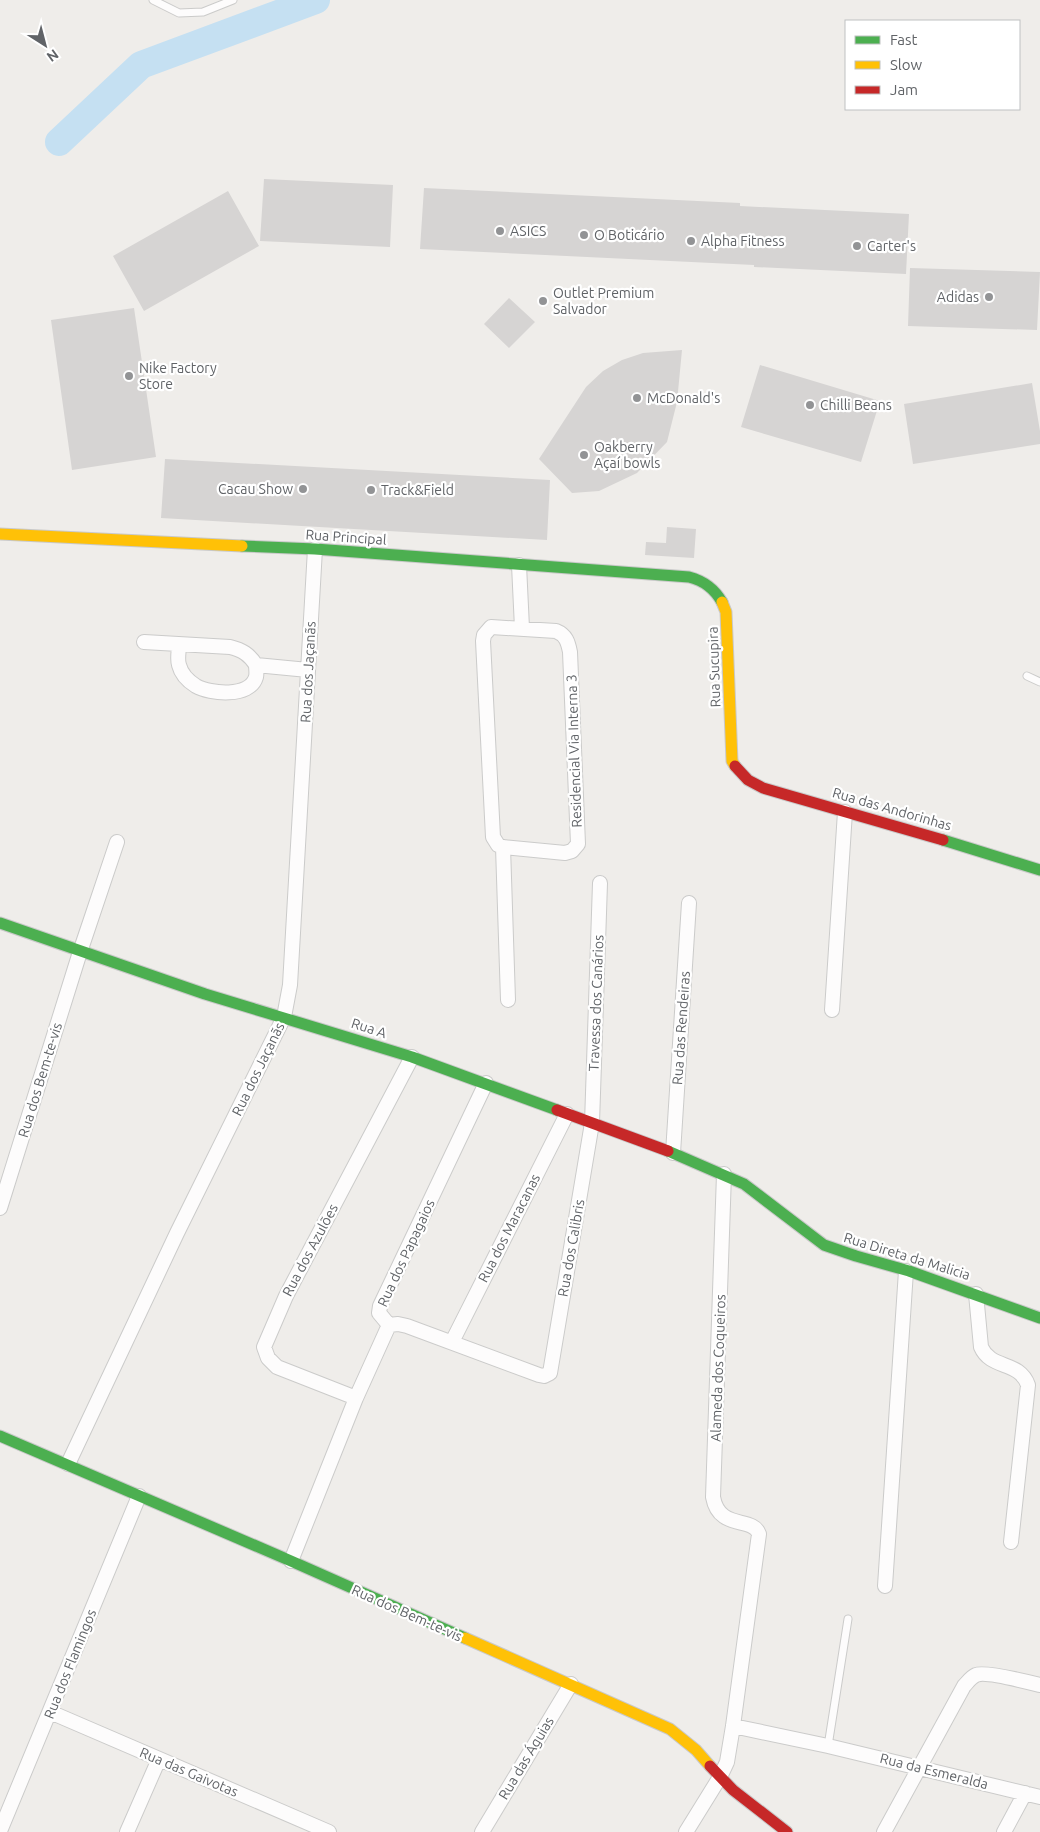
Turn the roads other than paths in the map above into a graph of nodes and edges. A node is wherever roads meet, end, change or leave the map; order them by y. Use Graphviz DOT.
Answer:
graph roads {
  1 [pos="153,0"];
  2 [pos="233,0"];
  3 [pos="0,534"];
  4 [pos="315,549"];
  5 [pos="519,565"];
  6 [pos="690,577"];
  7 [pos="522,628"];
  8 [pos="144,642"];
  9 [pos="179,645"];
  10 [pos="256,665"];
  11 [pos="308,670"];
  12 [pos="1027,676"];
  13 [pos="1040,682"];
  14 [pos="738,773"];
  15 [pos="845,812"];
  16 [pos="117,842"];
  17 [pos="503,848"];
  18 [pos="1040,870"];
  19 [pos="600,883"];
  20 [pos="689,903"];
  21 [pos="0,923"];
  22 [pos="80,952"];
  23 [pos="508,1000"];
  24 [pos="832,1010"];
  25 [pos="284,1017"];
  26 [pos="412,1058"];
  27 [pos="486,1083"];
  28 [pos="567,1114"];
  29 [pos="592,1123"];
  30 [pos="674,1153"];
  31 [pos="724,1174"];
  32 [pos="0,1208"];
  33 [pos="906,1270"];
  34 [pos="976,1294"];
  35 [pos="1040,1318"];
  36 [pos="389,1325"];
  37 [pos="452,1342"];
  38 [pos="356,1398"];
  39 [pos="0,1436"];
  40 [pos="68,1464"];
  41 [pos="138,1496"];
  42 [pos="1011,1542"];
  43 [pos="291,1561"];
  44 [pos="885,1586"];
  45 [pos="848,1619"];
  46 [pos="571,1684"];
  47 [pos="1040,1685"];
  48 [pos="50,1712"];
  49 [pos="733,1726"];
  50 [pos="828,1746"];
  51 [pos="159,1759"];
  52 [pos="919,1767"];
  53 [pos="720,1777"];
  54 [pos="1024,1793"];
  55 [pos="1040,1797"];
  56 [pos="0,1830"];
  57 [pos="127,1832"];
  58 [pos="329,1832"];
  59 [pos="482,1832"];
  60 [pos="686,1832"];
  61 [pos="786,1832"];
  62 [pos="884,1832"];
  63 [pos="1004,1832"];
  1 -- 2 [label="lane"];
  3 -- 4 [label="street, Rua Principal"];
  4 -- 5 [label="street, Rua Principal"];
  4 -- 11 [label="street, Rua dos Jaçanãs"];
  5 -- 6 [label="street, Rua Principal"];
  5 -- 7 [label="street"];
  6 -- 14 [label="street, Rua Sucupira"];
  7 -- 17 [label="street"];
  7 -- 17 [label="street, Residencial Via Interna 3"];
  8 -- 9 [label="street"];
  9 -- 10 [label="street"];
  9 -- 10 [label="street"];
  10 -- 11 [label="street"];
  11 -- 25 [label="street, Rua dos Jaçanãs"];
  12 -- 13 [label="lane"];
  14 -- 15 [label="street, Rua das Andorinhas"];
  15 -- 18 [label="street, Rua das Andorinhas"];
  15 -- 24 [label="street"];
  16 -- 22 [label="street, Rua dos Bem-te-vis"];
  17 -- 23 [label="street"];
  19 -- 29 [label="street, Travessa dos Canários"];
  20 -- 30 [label="street, Rua das Rendeiras"];
  21 -- 22 [label="street, Rua A"];
  22 -- 25 [label="street, Rua A"];
  22 -- 32 [label="street, Rua dos Bem-te-vis"];
  25 -- 26 [label="street, Rua A"];
  25 -- 40 [label="street, Rua dos Jaçanãs"];
  26 -- 27 [label="street, Rua A"];
  26 -- 38 [label="street, Rua dos Azulões"];
  27 -- 28 [label="street, Rua A"];
  27 -- 36 [label="street, Rua dos Papagaios"];
  28 -- 29 [label="street, Rua A"];
  28 -- 37 [label="street, Rua dos Maracanas"];
  29 -- 30 [label="street, Rua A"];
  29 -- 37 [label="street, Rua dos Calibris"];
  30 -- 31 [label="street, Rua A"];
  31 -- 33 [label="street, Rua Direta da Malicia"];
  31 -- 49 [label="street, Alameda dos Coqueiros"];
  33 -- 34 [label="street, Rua Direta da Malicia"];
  33 -- 44 [label="street"];
  34 -- 35 [label="street, Rua Direta da Malicia"];
  34 -- 42 [label="street"];
  36 -- 37 [label="street"];
  36 -- 38 [label="street, Rua dos Papagaios"];
  38 -- 43 [label="street, Rua dos Papagaios"];
  39 -- 40 [label="street, Rua dos Bem-te-vis"];
  40 -- 41 [label="street, Rua dos Bem-te-vis"];
  41 -- 43 [label="street, Rua dos Bem-te-vis"];
  41 -- 48 [label="street, Rua dos Flamingos"];
  43 -- 46 [label="street, Rua dos Bem-te-vis"];
  45 -- 50 [label="lane"];
  46 -- 53 [label="street, Rua dos Bem-te-vis"];
  46 -- 59 [label="street, Rua das Águias"];
  47 -- 52 [label="street"];
  48 -- 51 [label="street, Rua das Gaivotas"];
  48 -- 56 [label="street, Rua dos Flamingos"];
  49 -- 50 [label="street, Rua da Esmeralda"];
  49 -- 53 [label="street"];
  50 -- 52 [label="street, Rua da Esmeralda"];
  51 -- 57 [label="street"];
  51 -- 58 [label="street, Rua das Gaivotas"];
  52 -- 54 [label="street, Rua da Esmeralda"];
  52 -- 62 [label="street"];
  53 -- 60 [label="street"];
  53 -- 61 [label="street, Rua dos Bem-te-vis"];
  54 -- 55 [label="street, Rua da Esmeralda"];
  54 -- 63 [label="street"];
}
